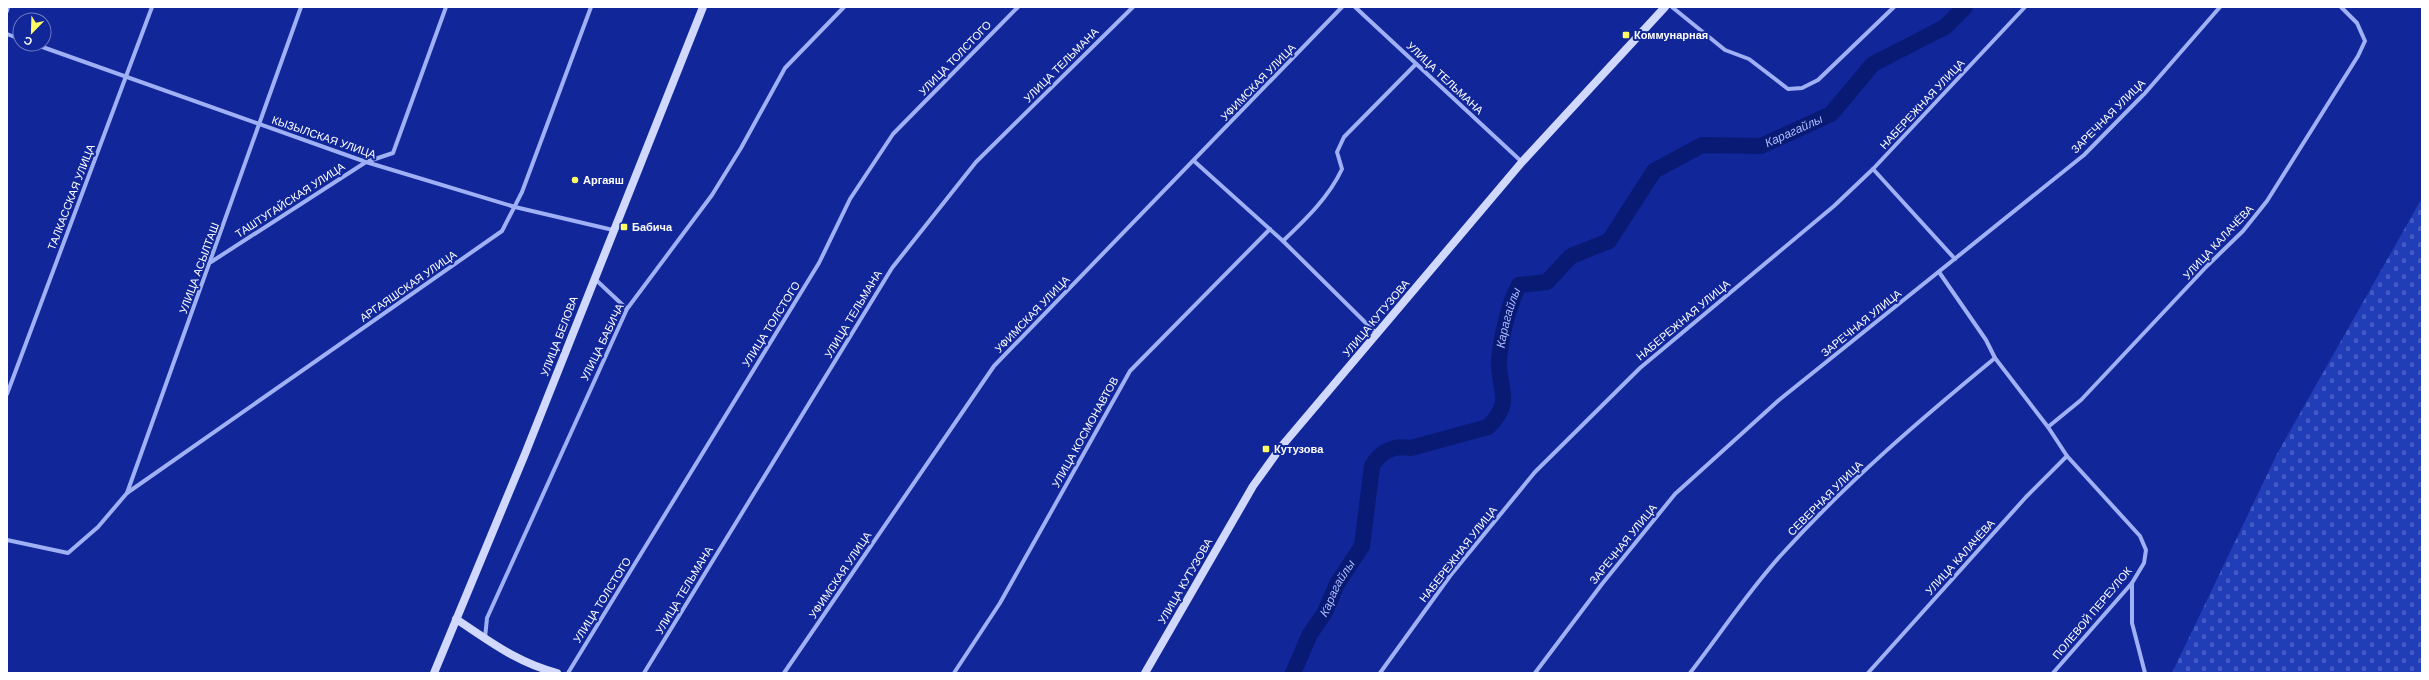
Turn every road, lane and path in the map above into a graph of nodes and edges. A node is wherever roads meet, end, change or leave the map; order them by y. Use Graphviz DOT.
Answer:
graph roads {
  1 [pos="8,7"];
  2 [pos="152,7"];
  3 [pos="301,7"];
  4 [pos="446,7"];
  5 [pos="591,7"];
  6 [pos="702,7"];
  7 [pos="844,7"];
  8 [pos="1018,7"];
  9 [pos="1133,7"];
  10 [pos="1342,7"];
  11 [pos="1355,7"];
  12 [pos="1665,7"];
  13 [pos="1672,7"];
  14 [pos="1894,7"];
  15 [pos="2025,7"];
  16 [pos="2220,7"];
  17 [pos="2341,7"];
  18 [pos="7,11"];
  19 [pos="52,50"];
  20 [pos="1416,64"];
  21 [pos="126,76"];
  22 [pos="259,124"];
  23 [pos="1194,161"];
  24 [pos="366,162"];
  25 [pos="1522,162"];
  26 [pos="1873,169"];
  27 [pos="515,207"];
  28 [pos="1270,229"];
  29 [pos="613,230"];
  30 [pos="1283,241"];
  31 [pos="1955,259"];
  32 [pos="210,262"];
  33 [pos="1939,272"];
  34 [pos="593,278"];
  35 [pos="627,309"];
  36 [pos="1377,334"];
  37 [pos="1995,358"];
  38 [pos="7,394"];
  39 [pos="2048,427"];
  40 [pos="2068,456"];
  41 [pos="127,494"];
  42 [pos="7,540"];
  43 [pos="2132,583"];
  44 [pos="456,619"];
  45 [pos="485,638"];
  46 [pos="434,673"];
  47 [pos="557,673"];
  48 [pos="568,673"];
  49 [pos="644,673"];
  50 [pos="784,673"];
  51 [pos="954,673"];
  52 [pos="1145,673"];
  53 [pos="1380,673"];
  54 [pos="1535,673"];
  55 [pos="1690,673"];
  56 [pos="1868,673"];
  57 [pos="2053,673"];
  58 [pos="2145,673"];
  1 -- 18 [label="street"];
  2 -- 21 [label="street, ТАЛКАССКАЯ УЛИЦА"];
  3 -- 22 [label="street, УЛИЦА АСЫЛТАШ"];
  4 -- 24 [label="street, ТАШТУГАЙСКАЯ УЛИЦА"];
  5 -- 27 [label="street, АРГАЯШСКАЯ УЛИЦА"];
  6 -- 29 [label="main road, УЛИЦА БЕЛОВА"];
  7 -- 35 [label="street, УЛИЦА БАБИЧА"];
  8 -- 48 [label="street, УЛИЦА ТОЛСТОГО"];
  9 -- 49 [label="street, УЛИЦА ТЕЛЬМАНА"];
  10 -- 23 [label="street, УФИМСКАЯ УЛИЦА"];
  11 -- 20 [label="street, УЛИЦА ТЕЛЬМАНА"];
  12 -- 25 [label="main road, УЛИЦА КУТУЗОВА"];
  13 -- 14 [label="street"];
  15 -- 26 [label="street, НАБЕРЕЖНАЯ УЛИЦА"];
  16 -- 31 [label="street, ЗАРЕЧНАЯ УЛИЦА"];
  17 -- 39 [label="street, УЛИЦА КАЛАЧЁВА"];
  19 -- 21 [label="street, КЫЗЫЛСКАЯ УЛИЦА"];
  20 -- 25 [label="street, УЛИЦА ТЕЛЬМАНА"];
  20 -- 30 [label="street"];
  21 -- 22 [label="street, КЫЗЫЛСКАЯ УЛИЦА"];
  21 -- 38 [label="street, ТАЛКАССКАЯ УЛИЦА"];
  22 -- 24 [label="street, КЫЗЫЛСКАЯ УЛИЦА"];
  22 -- 32 [label="street, УЛИЦА АСЫЛТАШ"];
  23 -- 28 [label="street"];
  23 -- 50 [label="street, УФИМСКАЯ УЛИЦА"];
  24 -- 27 [label="street, КЫЗЫЛСКАЯ УЛИЦА"];
  24 -- 32 [label="street, ТАШТУГАЙСКАЯ УЛИЦА"];
  25 -- 36 [label="main road, УЛИЦА КУТУЗОВА"];
  26 -- 31 [label="street"];
  26 -- 53 [label="street, НАБЕРЕЖНАЯ УЛИЦА"];
  27 -- 29 [label="street, КЫЗЫЛСКАЯ УЛИЦА"];
  27 -- 41 [label="street, АРГАЯШСКАЯ УЛИЦА"];
  28 -- 30 [label="street"];
  28 -- 51 [label="street, УЛИЦА КОСМОНАВТОВ"];
  29 -- 34 [label="main road, УЛИЦА БЕЛОВА"];
  30 -- 36 [label="street"];
  31 -- 33 [label="street, ЗАРЕЧНАЯ УЛИЦА"];
  32 -- 41 [label="street, УЛИЦА АСЫЛТАШ"];
  33 -- 37 [label="street"];
  33 -- 54 [label="street, ЗАРЕЧНАЯ УЛИЦА"];
  34 -- 35 [label="street"];
  34 -- 44 [label="main road, УЛИЦА БЕЛОВА"];
  35 -- 45 [label="street, УЛИЦА БАБИЧА"];
  36 -- 52 [label="main road, УЛИЦА КУТУЗОВА"];
  37 -- 39 [label="street"];
  37 -- 55 [label="street, СЕВЕРНАЯ УЛИЦА"];
  39 -- 40 [label="street"];
  40 -- 43 [label="street, ПОЛЕВОЙ ПЕРЕУЛОК"];
  40 -- 56 [label="street, УЛИЦА КАЛАЧЁВА"];
  41 -- 42 [label="street, УЛИЦА АСЫЛТАШ"];
  43 -- 57 [label="street, ПОЛЕВОЙ ПЕРЕУЛОК"];
  43 -- 58 [label="street"];
  44 -- 45 [label="main road"];
  44 -- 46 [label="main road, УЛИЦА БЕЛОВА"];
  45 -- 47 [label="main road"];
}
